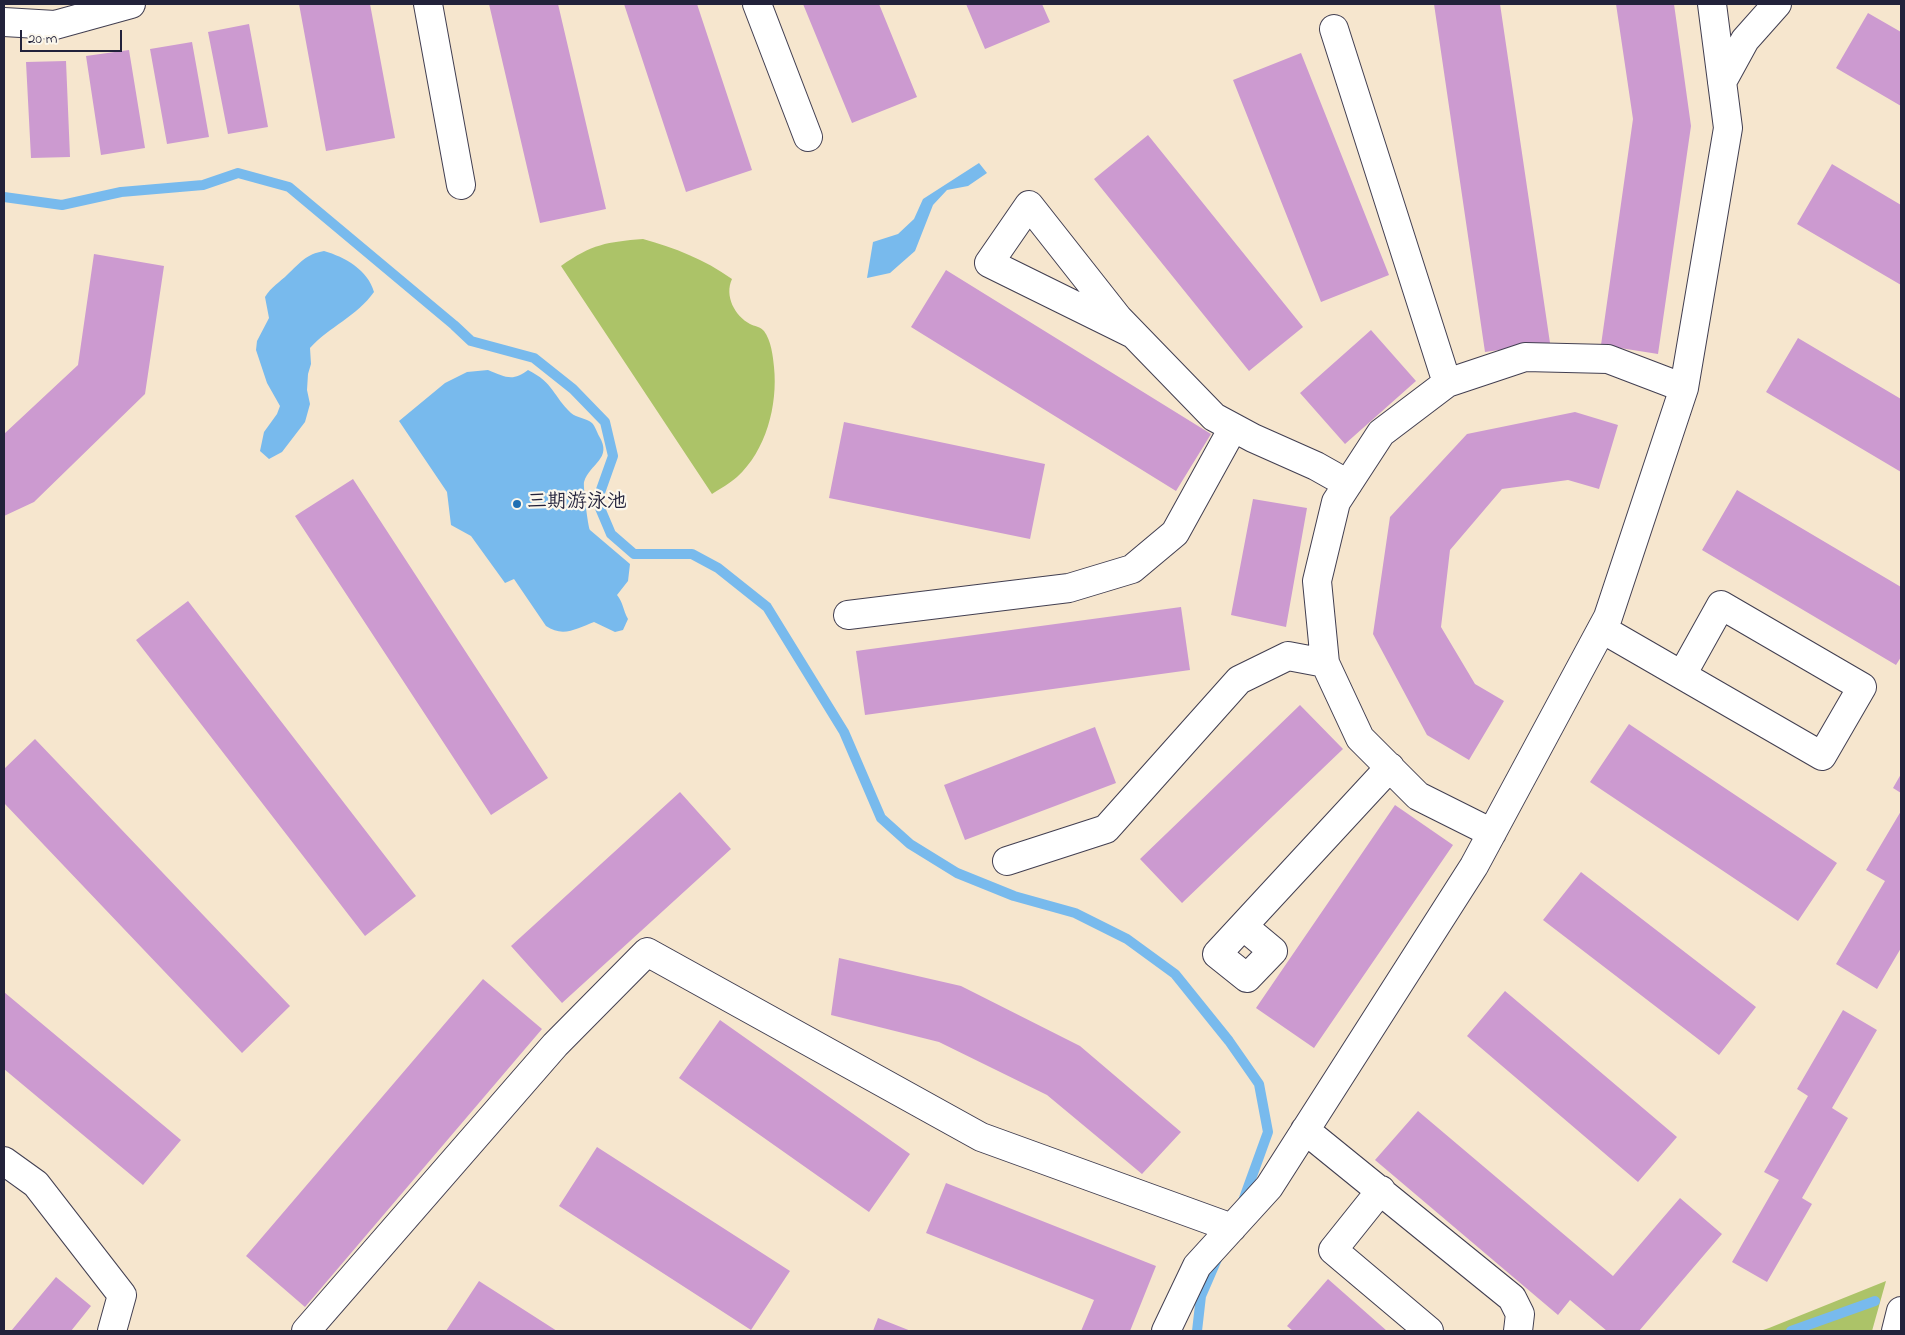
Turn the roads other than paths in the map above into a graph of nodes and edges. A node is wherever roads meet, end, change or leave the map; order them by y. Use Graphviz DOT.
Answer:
graph roads {
  1 [pos="131,4"];
  2 [pos="428,4"];
  3 [pos="757,4"];
  4 [pos="1712,4"];
  5 [pos="1777,4"];
  6 [pos="4,22"];
  7 [pos="1334,29"];
  8 [pos="1722,82"];
  9 [pos="808,137"];
  10 [pos="461,185"];
  11 [pos="1133,334"];
  12 [pos="1447,383"];
  13 [pos="1684,388"];
  14 [pos="1233,428"];
  15 [pos="1348,484"];
  16 [pos="848,615"];
  17 [pos="1602,629"];
  18 [pos="1325,663"];
  19 [pos="1682,675"];
  20 [pos="1390,768"];
  21 [pos="1492,833"];
  22 [pos="1007,861"];
  23 [pos="1243,926"];
  24 [pos="1305,1130"];
  25 [pos="4,1161"];
  26 [pos="1381,1190"];
  27 [pos="1232,1228"];
  28 [pos="1901,1311"];
  29 [pos="112,1331"];
  30 [pos="306,1331"];
  31 [pos="1166,1331"];
  32 [pos="1429,1331"];
  33 [pos="1518,1331"];
  34 [pos="1896,1331"];
  1 -- 6 [label="street"];
  2 -- 10 [label="street"];
  3 -- 9 [label="street"];
  4 -- 8 [label="street"];
  5 -- 8 [label="street"];
  7 -- 12 [label="street"];
  8 -- 13 [label="street"];
  11 -- 11 [label="street"];
  11 -- 14 [label="street"];
  12 -- 13 [label="street"];
  12 -- 15 [label="street"];
  13 -- 17 [label="street"];
  14 -- 15 [label="street"];
  14 -- 16 [label="street"];
  15 -- 18 [label="street"];
  17 -- 19 [label="street"];
  17 -- 21 [label="street"];
  18 -- 20 [label="street"];
  18 -- 22 [label="street"];
  19 -- 19 [label="street"];
  20 -- 21 [label="street"];
  20 -- 23 [label="street"];
  21 -- 24 [label="street"];
  24 -- 26 [label="street"];
  24 -- 27 [label="street"];
  25 -- 29 [label="street"];
  26 -- 32 [label="street"];
  26 -- 33 [label="street"];
  27 -- 30 [label="street"];
  27 -- 31 [label="street"];
  28 -- 34 [label="street"];
}
